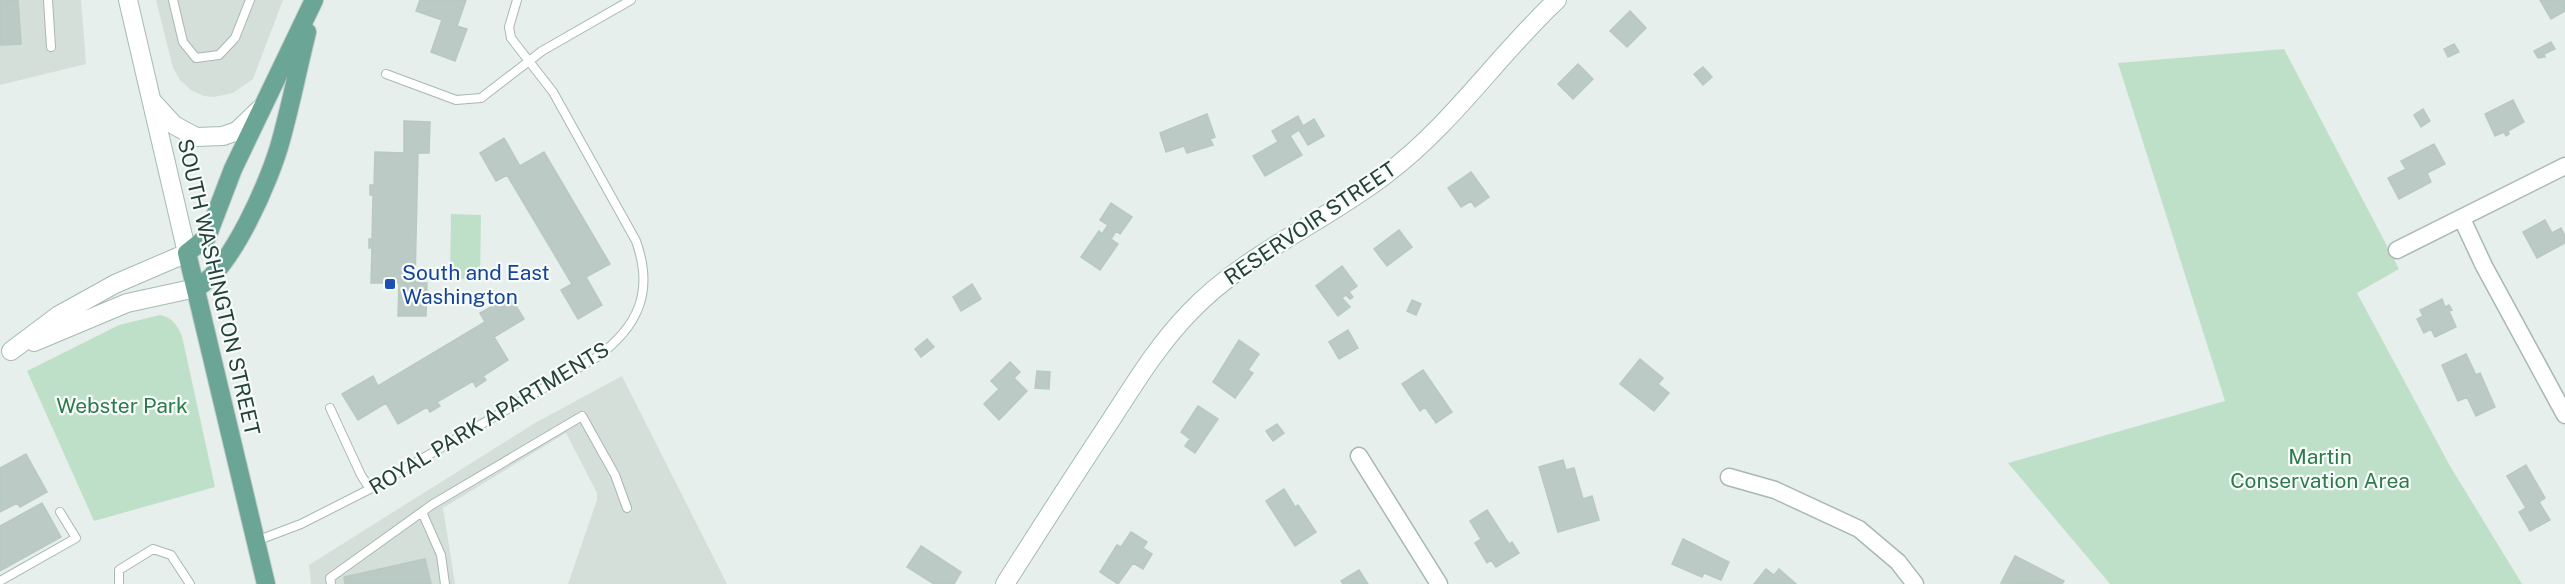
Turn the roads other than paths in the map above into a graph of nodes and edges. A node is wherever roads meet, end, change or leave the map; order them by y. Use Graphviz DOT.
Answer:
graph roads {
  1 [pos="48,0"];
  2 [pos="128,0"];
  3 [pos="173,0"];
  4 [pos="250,0"];
  5 [pos="315,0"];
  6 [pos="517,0"];
  7 [pos="631,0"];
  8 [pos="1551,2"];
  9 [pos="51,47"];
  10 [pos="528,62"];
  11 [pos="386,74"];
  12 [pos="151,100"];
  13 [pos="263,106"];
  14 [pos="2565,166"];
  15 [pos="2462,219"];
  16 [pos="2397,250"];
  17 [pos="187,253"];
  18 [pos="196,288"];
  19 [pos="5,354"];
  20 [pos="330,408"];
  21 [pos="2565,416"];
  22 [pos="1359,456"];
  23 [pos="1730,477"];
  24 [pos="370,489"];
  25 [pos="627,508"];
  26 [pos="60,512"];
  27 [pos="422,512"];
  28 [pos="255,541"];
  29 [pos="0,581"];
  30 [pos="119,584"];
  31 [pos="190,584"];
  32 [pos="266,584"];
  33 [pos="331,584"];
  34 [pos="445,584"];
  35 [pos="1005,584"];
  36 [pos="1439,584"];
  37 [pos="1915,584"];
  1 -- 9 [label="lane"];
  2 -- 12 [label="main road, SOUTH WASHINGTON STREET"];
  3 -- 4 [label="lane"];
  5 -- 13 [label="main road"];
  5 -- 18 [label="main road"];
  6 -- 10 [label="lane, ROYAL PARK APARTMENTS"];
  7 -- 10 [label="lane"];
  8 -- 35 [label="main road, RESERVOIR STREET"];
  10 -- 11 [label="lane"];
  10 -- 24 [label="lane, ROYAL PARK APARTMENTS"];
  12 -- 13 [label="main road"];
  12 -- 17 [label="main road, SOUTH WASHINGTON STREET"];
  13 -- 17 [label="main road"];
  14 -- 15 [label="street"];
  15 -- 16 [label="street"];
  15 -- 21 [label="street"];
  17 -- 18 [label="main road, SOUTH WASHINGTON STREET"];
  17 -- 19 [label="main road"];
  18 -- 19 [label="main road"];
  18 -- 28 [label="main road, SOUTH WASHINGTON STREET"];
  20 -- 24 [label="lane"];
  22 -- 36 [label="street"];
  23 -- 37 [label="street"];
  24 -- 28 [label="lane, ROYAL PARK APARTMENTS"];
  25 -- 27 [label="lane"];
  26 -- 29 [label="lane"];
  27 -- 33 [label="lane"];
  27 -- 34 [label="lane"];
  28 -- 32 [label="main road, SOUTH WASHINGTON STREET"];
  30 -- 31 [label="lane"];
}
